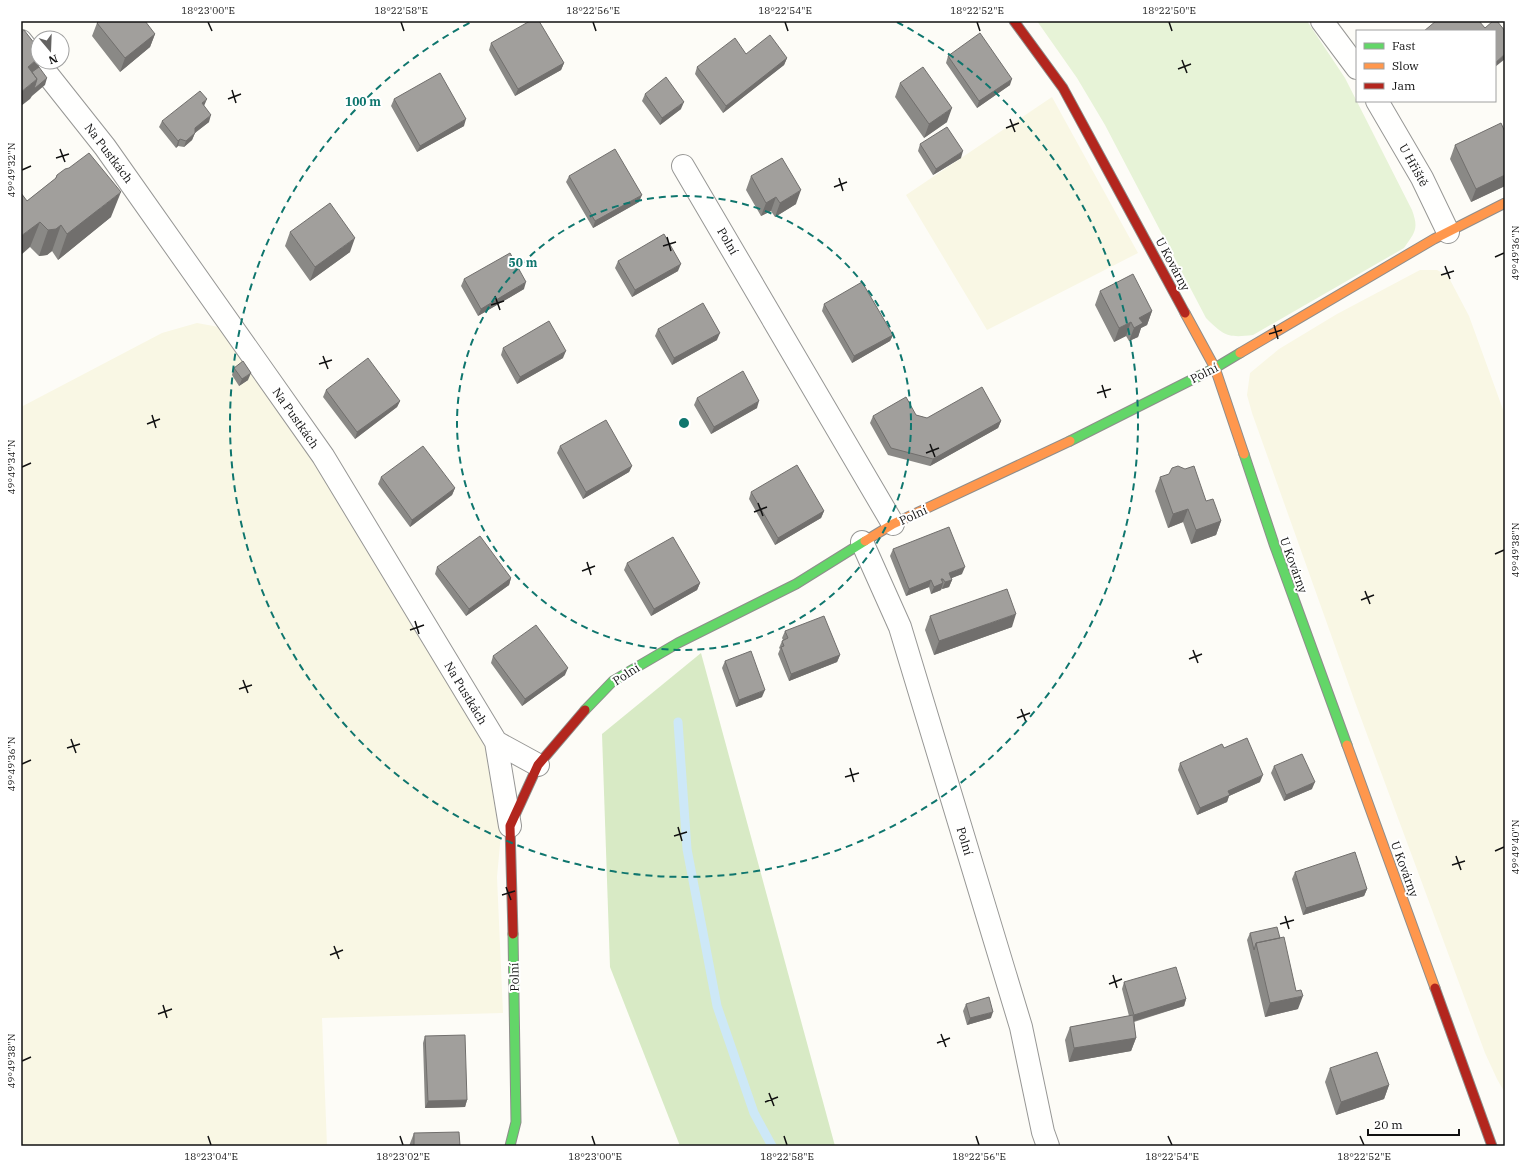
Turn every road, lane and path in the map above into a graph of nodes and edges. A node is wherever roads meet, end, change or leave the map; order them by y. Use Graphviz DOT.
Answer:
graph roads {
  1 [pos="1014,21"];
  2 [pos="1322,21"];
  3 [pos="21,41"];
  4 [pos="1356,67"];
  5 [pos="1378,102"];
  6 [pos="683,166"];
  7 [pos="1505,203"];
  8 [pos="1448,232"];
  9 [pos="1215,368"];
  10 [pos="894,524"];
  11 [pos="862,542"];
  12 [pos="496,742"];
  13 [pos="538,765"];
  14 [pos="510,826"];
  15 [pos="510,1146"];
  16 [pos="1048,1146"];
  17 [pos="1492,1146"];
  1 -- 9 [label="street, U Kovárny"];
  2 -- 4 [label="street"];
  3 -- 12 [label="street, Na Pustkách"];
  5 -- 8 [label="street, U Hřiště"];
  6 -- 10 [label="street, Polní"];
  7 -- 8 [label="street, Polní"];
  8 -- 9 [label="street, Polní"];
  9 -- 10 [label="street, Polní"];
  9 -- 17 [label="street, U Kovárny"];
  10 -- 11 [label="street, Polní"];
  11 -- 13 [label="street, Polní"];
  11 -- 16 [label="street, Polní"];
  12 -- 13 [label="street"];
  12 -- 14 [label="street, Na Pustkách"];
  13 -- 14 [label="street, Polní"];
  14 -- 15 [label="street, Polní"];
}
